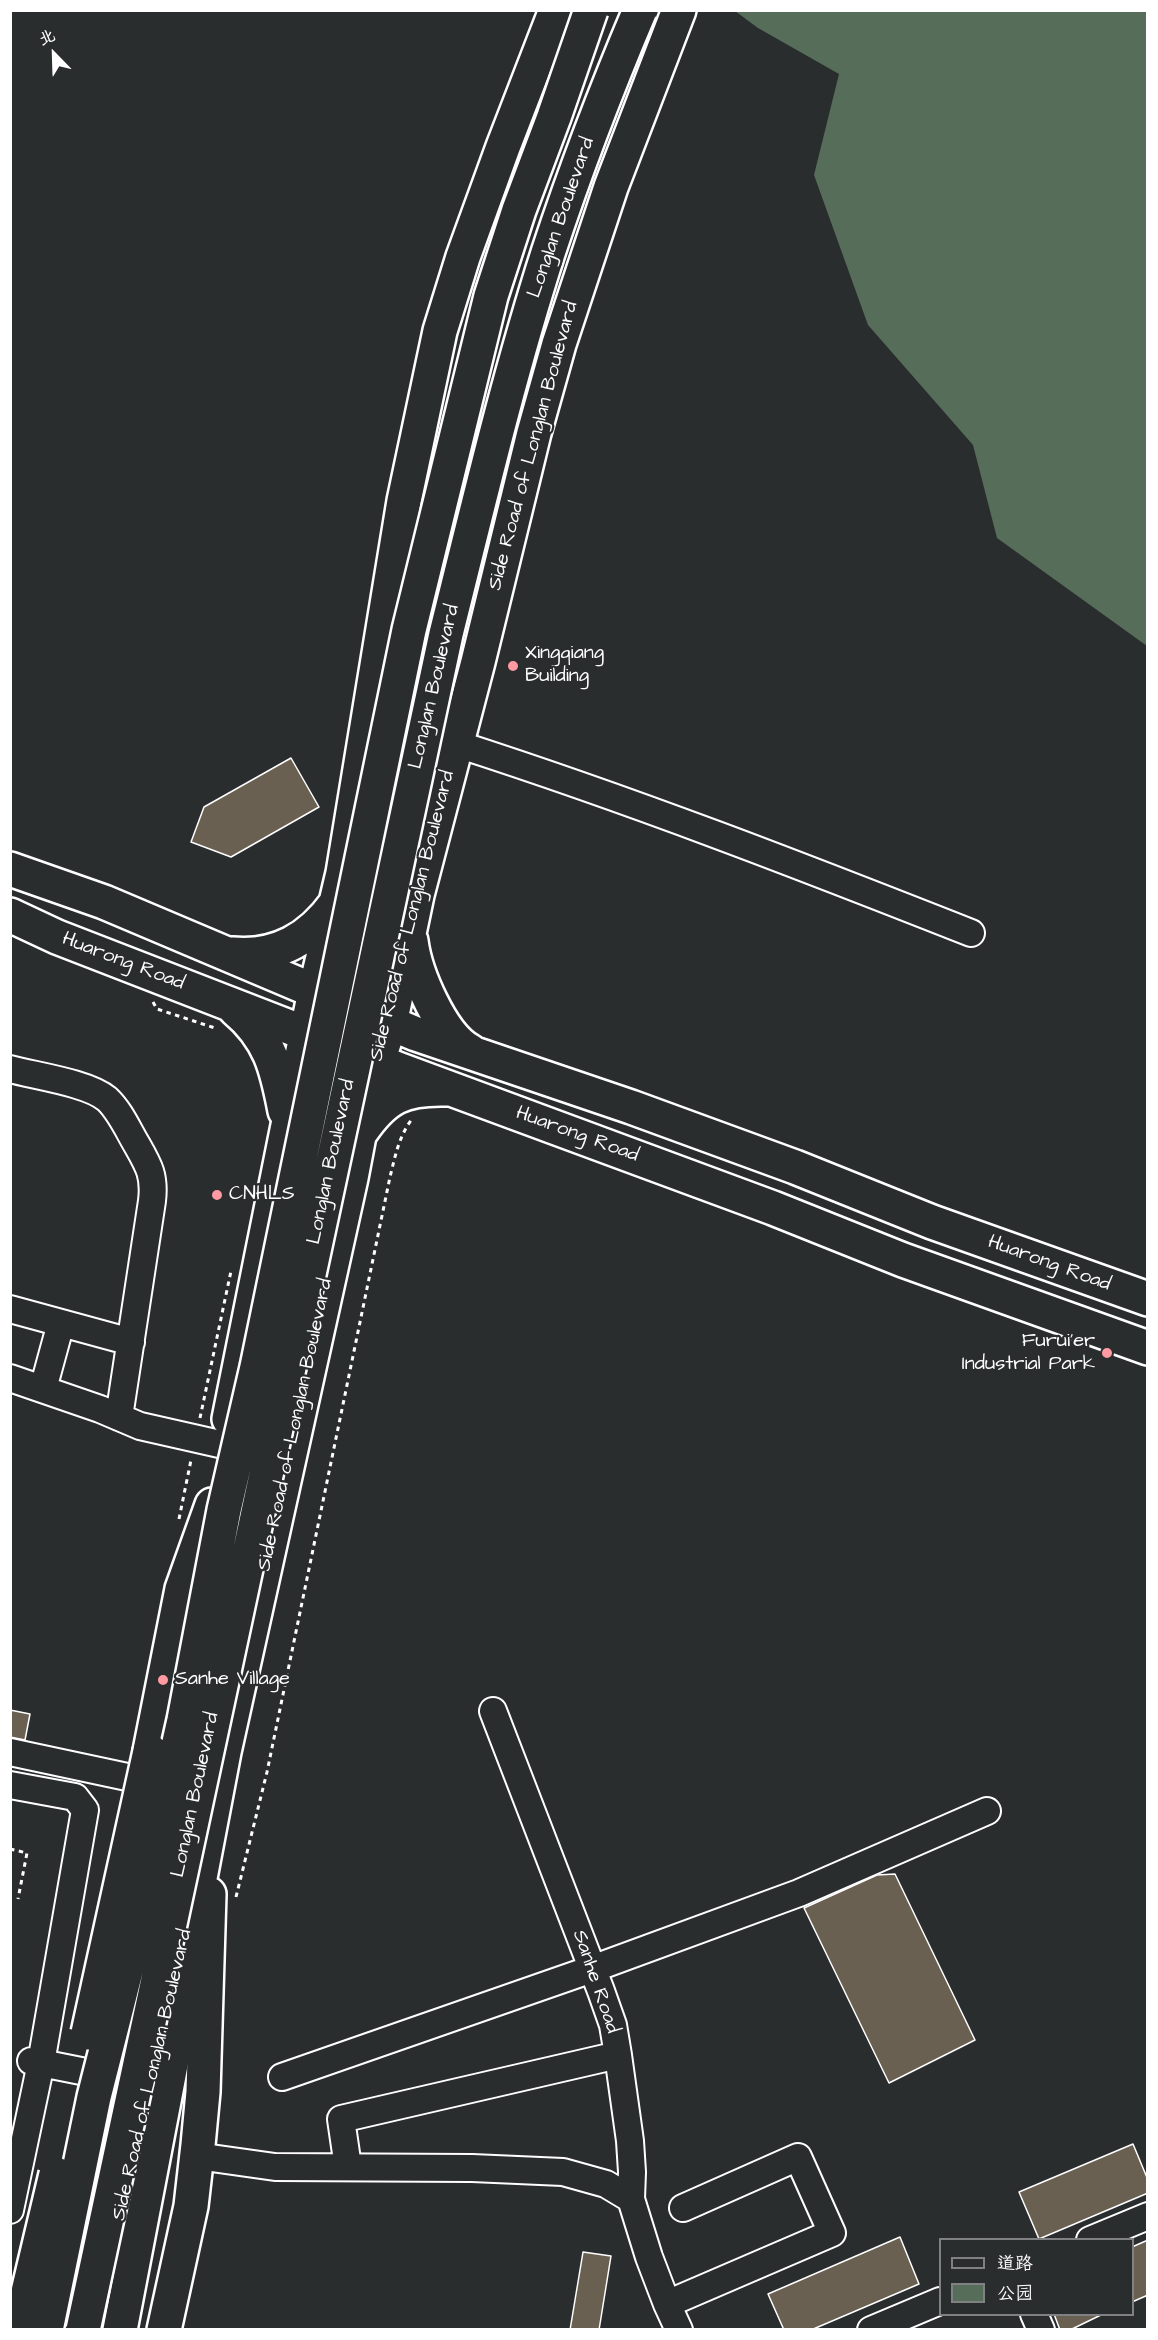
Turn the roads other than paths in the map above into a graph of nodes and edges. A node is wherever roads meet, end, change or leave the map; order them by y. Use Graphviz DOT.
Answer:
graph roads {
  1 [pos="591,10"];
  2 [pos="640,10"];
  3 [pos="678,10"];
  4 [pos="548,19"];
  5 [pos="457,744"];
  6 [pos="10,869"];
  7 [pos="340,887"];
  8 [pos="417,895"];
  9 [pos="10,915"];
  10 [pos="971,933"];
  11 [pos="410,935"];
  12 [pos="226,953"];
  13 [pos="315,991"];
  14 [pos="223,1016"];
  15 [pos="390,1024"];
  16 [pos="307,1033"];
  17 [pos="477,1055"];
  18 [pos="378,1061"];
  19 [pos="10,1069"];
  20 [pos="451,1089"];
  21 [pos="288,1123"];
  22 [pos="360,1133"];
  23 [pos="1148,1299"];
  24 [pos="10,1309"];
  25 [pos="61,1323"];
  26 [pos="130,1342"];
  27 [pos="1148,1348"];
  28 [pos="10,1378"];
  29 [pos="43,1389"];
  30 [pos="119,1417"];
  31 [pos="225,1445"];
  32 [pos="493,1711"];
  33 [pos="10,1752"];
  34 [pos="220,1771"];
  35 [pos="168,1775"];
  36 [pos="10,1785"];
  37 [pos="212,1811"];
  38 [pos="987,1811"];
  39 [pos="196,1899"];
  40 [pos="592,1969"];
  41 [pos="618,2055"];
  42 [pos="36,2062"];
  43 [pos="106,2076"];
  44 [pos="282,2077"];
  45 [pos="197,2156"];
  46 [pos="348,2167"];
  47 [pos="631,2199"];
  48 [pos="683,2208"];
  49 [pos="10,2210"];
  50 [pos="1148,2216"];
  51 [pos="1095,2238"];
  52 [pos="939,2301"];
  53 [pos="667,2304"];
  54 [pos="1035,2316"];
  55 [pos="19,2330"];
  56 [pos="46,2330"];
  57 [pos="52,2330"];
  58 [pos="83,2330"];
  59 [pos="95,2330"];
  60 [pos="120,2330"];
  61 [pos="164,2330"];
  62 [pos="680,2330"];
  63 [pos="871,2330"];
  64 [pos="1041,2330"];
  1 -- 56 [label="main road, Longlan Boulevard, bridge"];
  2 -- 58 [label="main road, Longlan Boulevard, bridge"];
  3 -- 5 [label="main road, Side Road of Longlan Boulevard"];
  4 -- 7 [label="main road"];
  5 -- 8 [label="main road, Side Road of Longlan Boulevard"];
  5 -- 10 [label="street"];
  6 -- 12 [label="main road, Huarong Road"];
  7 -- 8 [label="main road"];
  7 -- 12 [label="main road"];
  7 -- 13 [label="main road"];
  8 -- 11 [label="main road, Side Road of Longlan Boulevard"];
  9 -- 14 [label="main road, Huarong Road"];
  11 -- 15 [label="main road, Side Road of Longlan Boulevard"];
  11 -- 17 [label="main road"];
  12 -- 13 [label="main road, Huarong Road"];
  13 -- 15 [label="main road, Huarong Road"];
  13 -- 16 [label="main road"];
  14 -- 16 [label="main road, Huarong Road"];
  14 -- 21 [label="main road"];
  15 -- 17 [label="main road, Huarong Road"];
  15 -- 18 [label="main road, Side Road of Longlan Boulevard"];
  16 -- 18 [label="main road, Huarong Road"];
  16 -- 21 [label="main road"];
  17 -- 23 [label="main road, Huarong Road"];
  18 -- 20 [label="main road, Huarong Road"];
  18 -- 22 [label="main road, Side Road of Longlan Boulevard"];
  19 -- 26 [label="street"];
  20 -- 22 [label="main road"];
  20 -- 27 [label="main road, Huarong Road"];
  21 -- 22 [label="main road"];
  21 -- 31 [label="main road"];
  22 -- 34 [label="main road, Side Road of Longlan Boulevard"];
  24 -- 25 [label="street"];
  25 -- 26 [label="street"];
  25 -- 29 [label="street"];
  26 -- 30 [label="street"];
  28 -- 29 [label="street"];
  29 -- 30 [label="street"];
  30 -- 31 [label="street"];
  31 -- 35 [label="main road"];
  32 -- 40 [label="street, Sanhe Road"];
  33 -- 35 [label="street"];
  34 -- 35 [label="main road"];
  34 -- 37 [label="main road, Side Road of Longlan Boulevard"];
  35 -- 37 [label="main road"];
  35 -- 43 [label="main road"];
  35 -- 55 [label="main road, bridge"];
  36 -- 42 [label="street"];
  37 -- 39 [label="main road, Side Road of Longlan Boulevard"];
  37 -- 45 [label="main road"];
  38 -- 40 [label="street"];
  39 -- 59 [label="main road, Side Road of Longlan Boulevard"];
  39 -- 60 [label="main road"];
  40 -- 41 [label="street, Sanhe Road"];
  40 -- 44 [label="street"];
  41 -- 46 [label="street"];
  41 -- 47 [label="street, Sanhe Road"];
  42 -- 43 [label="street"];
  42 -- 49 [label="street"];
  43 -- 57 [label="main road"];
  45 -- 46 [label="street"];
  45 -- 61 [label="main road"];
  46 -- 47 [label="street"];
  47 -- 53 [label="street, Sanhe Road"];
  48 -- 53 [label="street"];
  50 -- 51 [label="street"];
  52 -- 63 [label="street"];
  53 -- 62 [label="street, Sanhe Road"];
  54 -- 64 [label="street"];
}
